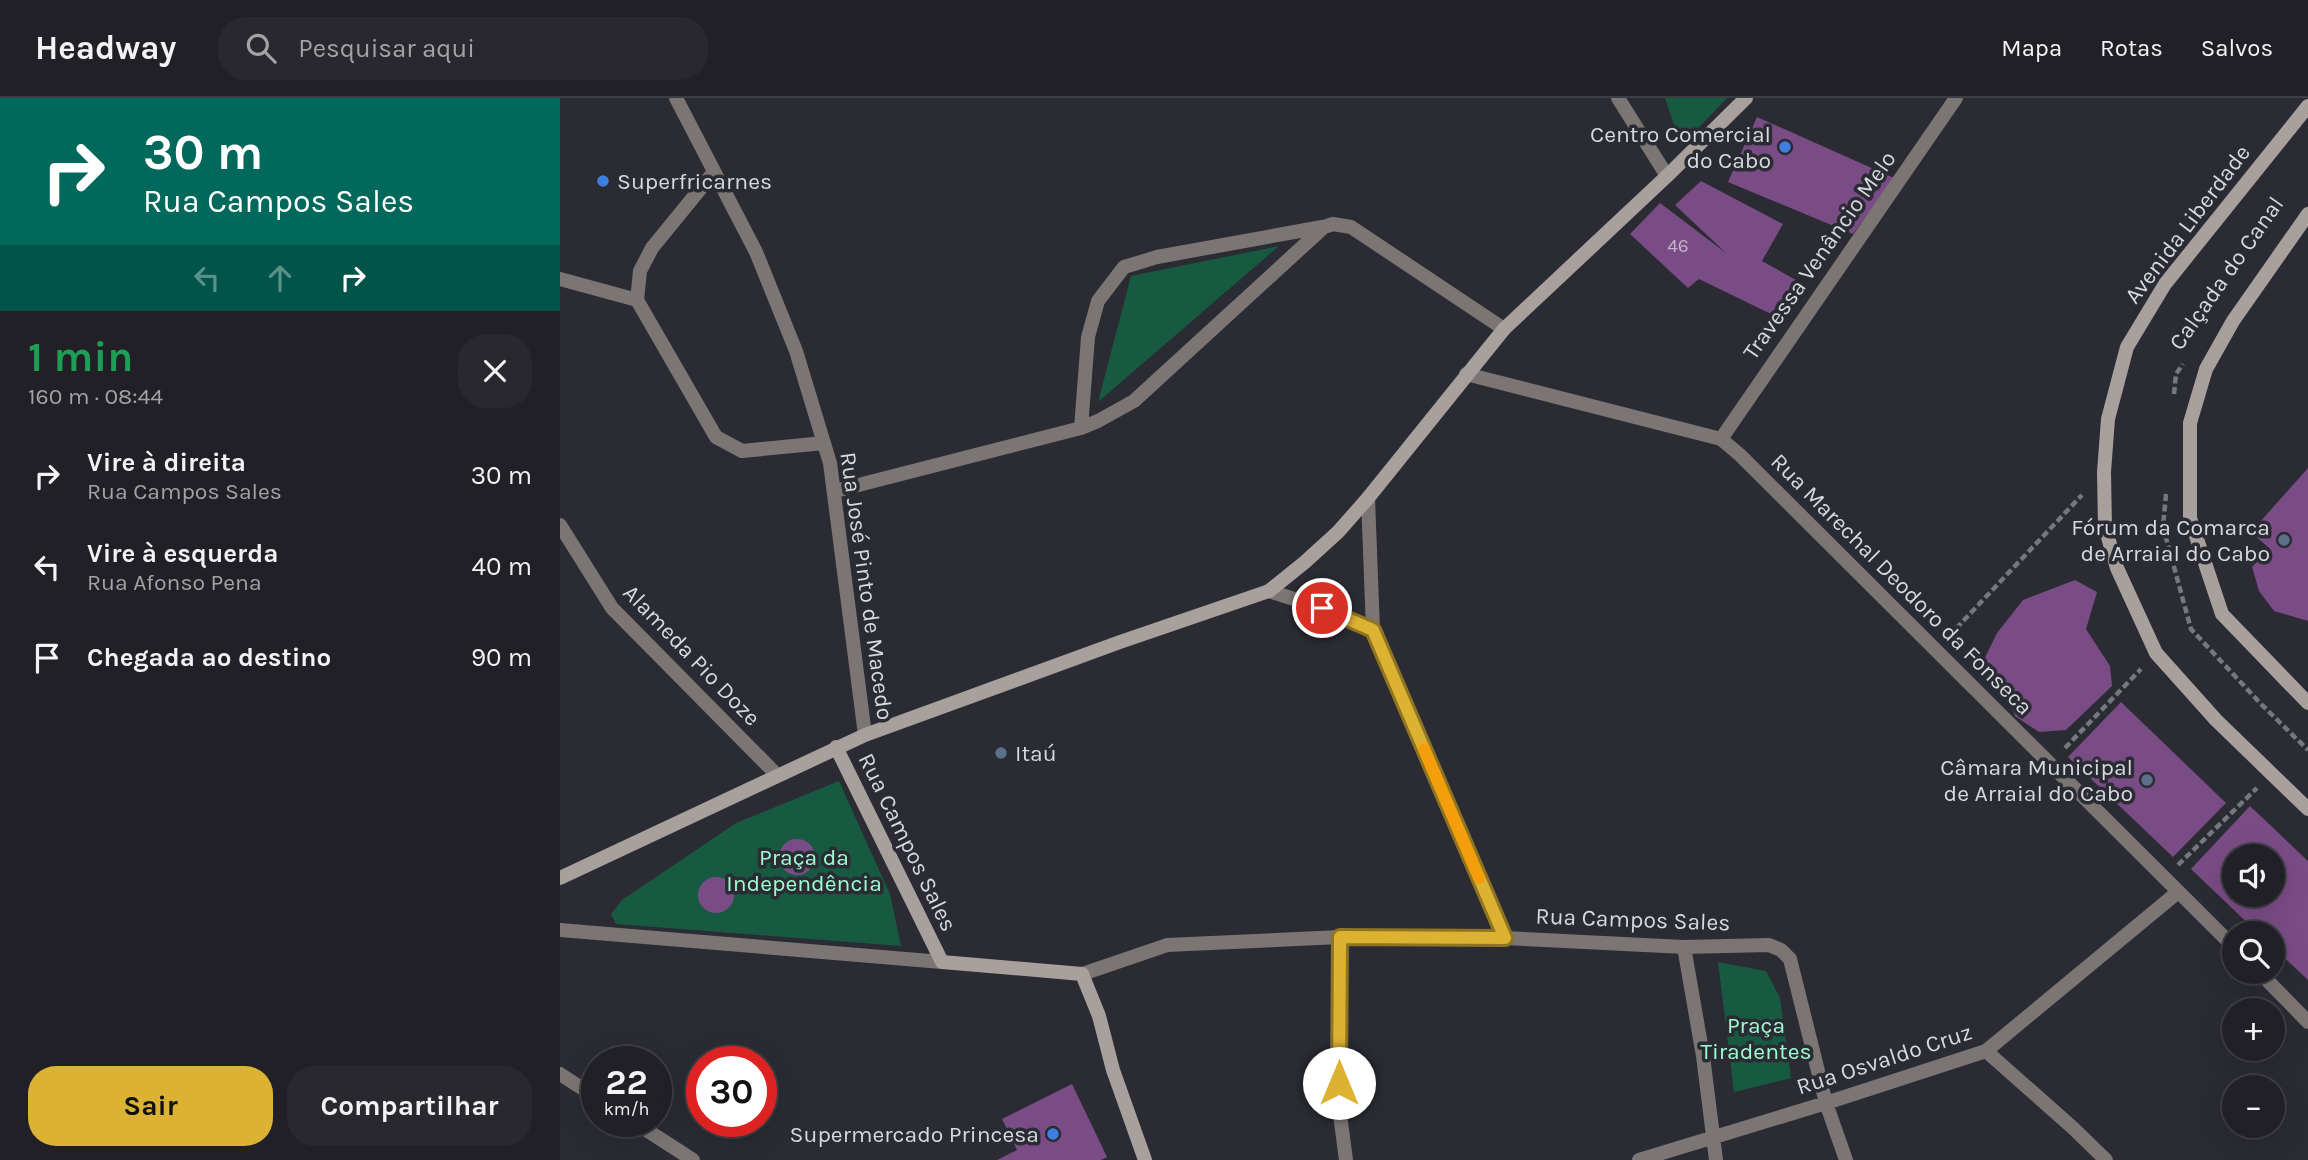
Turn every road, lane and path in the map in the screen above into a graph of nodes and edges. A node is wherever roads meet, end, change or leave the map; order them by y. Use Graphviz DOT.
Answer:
graph roads {
  1 [pos="676,98"];
  2 [pos="1618,98"];
  3 [pos="1746,98"];
  4 [pos="1956,98"];
  5 [pos="2308,106"];
  6 [pos="714,172"];
  7 [pos="1667,176"];
  8 [pos="2308,214"];
  9 [pos="1324,227"];
  10 [pos="560,279"];
  11 [pos="637,300"];
  12 [pos="1504,328"];
  13 [pos="2184,363"];
  14 [pos="1466,374"];
  15 [pos="2174,402"];
  16 [pos="1081,428"];
  17 [pos="1721,439"];
  18 [pos="824,443"];
  19 [pos="2104,472"];
  20 [pos="2167,485"];
  21 [pos="835,491"];
  22 [pos="1368,498"];
  23 [pos="560,525"];
  24 [pos="1269,591"];
  25 [pos="1373,630"];
  26 [pos="1936,650"];
  27 [pos="2157,653"];
  28 [pos="2308,704"];
  29 [pos="865,735"];
  30 [pos="836,747"];
  31 [pos="2308,750"];
  32 [pos="2049,764"];
  33 [pos="2270,774"];
  34 [pos="777,775"];
  35 [pos="2308,809"];
  36 [pos="560,878"];
  37 [pos="2165,878"];
  38 [pos="2178,892"];
  39 [pos="560,930"];
  40 [pos="2222,935"];
  41 [pos="1340,937"];
  42 [pos="1505,938"];
  43 [pos="1684,947"];
  44 [pos="942,962"];
  45 [pos="1082,974"];
  46 [pos="2271,984"];
  47 [pos="2308,1022"];
  48 [pos="1986,1051"];
  49 [pos="561,1078"];
  50 [pos="581,1089"];
  51 [pos="1826,1103"];
  52 [pos="658,1137"];
  53 [pos="1712,1139"];
  54 [pos="694,1160"];
  55 [pos="1145,1160"];
  56 [pos="1346,1160"];
  57 [pos="1639,1160"];
  58 [pos="1716,1160"];
  59 [pos="1846,1160"];
  60 [pos="2106,1160"];
  1 -- 6 [label="street, Rua José Pinto de Macedo"];
  2 -- 7 [label="street"];
  3 -- 7 [label="main road"];
  4 -- 17 [label="street, Travessa Venâncio Melo"];
  5 -- 19 [label="main road, Avenida Liberdade"];
  6 -- 11 [label="street"];
  6 -- 18 [label="street, Rua José Pinto de Macedo"];
  7 -- 12 [label="main road"];
  8 -- 28 [label="main road"];
  9 -- 12 [label="street"];
  9 -- 16 [label="street"];
  9 -- 16 [label="street"];
  10 -- 11 [label="street"];
  11 -- 18 [label="street, Rua José Pinto de Macedo"];
  12 -- 14 [label="main road"];
  13 -- 15 [label="path, Calçada do Canal"];
  14 -- 17 [label="street, Rua Marechal Deodoro da Fonseca"];
  14 -- 22 [label="main road"];
  16 -- 21 [label="street"];
  17 -- 26 [label="street, Rua Marechal Deodoro da Fonseca"];
  18 -- 21 [label="street, Rua José Pinto de Macedo"];
  19 -- 26 [label="path"];
  19 -- 27 [label="main road, Avenida Liberdade"];
  20 -- 31 [label="path"];
  21 -- 29 [label="street, Rua José Pinto de Macedo"];
  22 -- 24 [label="main road"];
  22 -- 25 [label="street"];
  23 -- 34 [label="street, Alameda Pio Doze"];
  24 -- 25 [label="street"];
  24 -- 29 [label="main road"];
  25 -- 42 [label="street"];
  26 -- 32 [label="street, Rua Marechal Deodoro da Fonseca"];
  27 -- 32 [label="path"];
  27 -- 33 [label="main road, Avenida Liberdade"];
  29 -- 30 [label="main road"];
  30 -- 34 [label="main road"];
  30 -- 44 [label="main road, Rua Campos Sales"];
  32 -- 37 [label="street, Rua Marechal Deodoro da Fonseca"];
  33 -- 35 [label="main road, Avenida Liberdade"];
  33 -- 37 [label="path"];
  34 -- 36 [label="main road"];
  37 -- 38 [label="street, Rua Marechal Deodoro da Fonseca"];
  38 -- 40 [label="street, Rua Marechal Deodoro da Fonseca"];
  38 -- 48 [label="street, Rua Osvaldo Cruz"];
  39 -- 44 [label="street"];
  41 -- 42 [label="street, Rua Campos Sales"];
  41 -- 45 [label="street, Rua Campos Sales"];
  41 -- 56 [label="street"];
  42 -- 43 [label="street, Rua Campos Sales"];
  43 -- 51 [label="street, Rua Campos Sales"];
  43 -- 53 [label="street"];
  44 -- 45 [label="main road, Rua Campos Sales"];
  45 -- 55 [label="main road"];
  46 -- 47 [label="street"];
  48 -- 51 [label="street, Rua Osvaldo Cruz"];
  48 -- 60 [label="street"];
  49 -- 50 [label="street"];
  51 -- 53 [label="street, Rua Osvaldo Cruz"];
  51 -- 59 [label="street"];
  52 -- 54 [label="street"];
  53 -- 57 [label="street, Rua Osvaldo Cruz"];
  53 -- 58 [label="street"];
}
